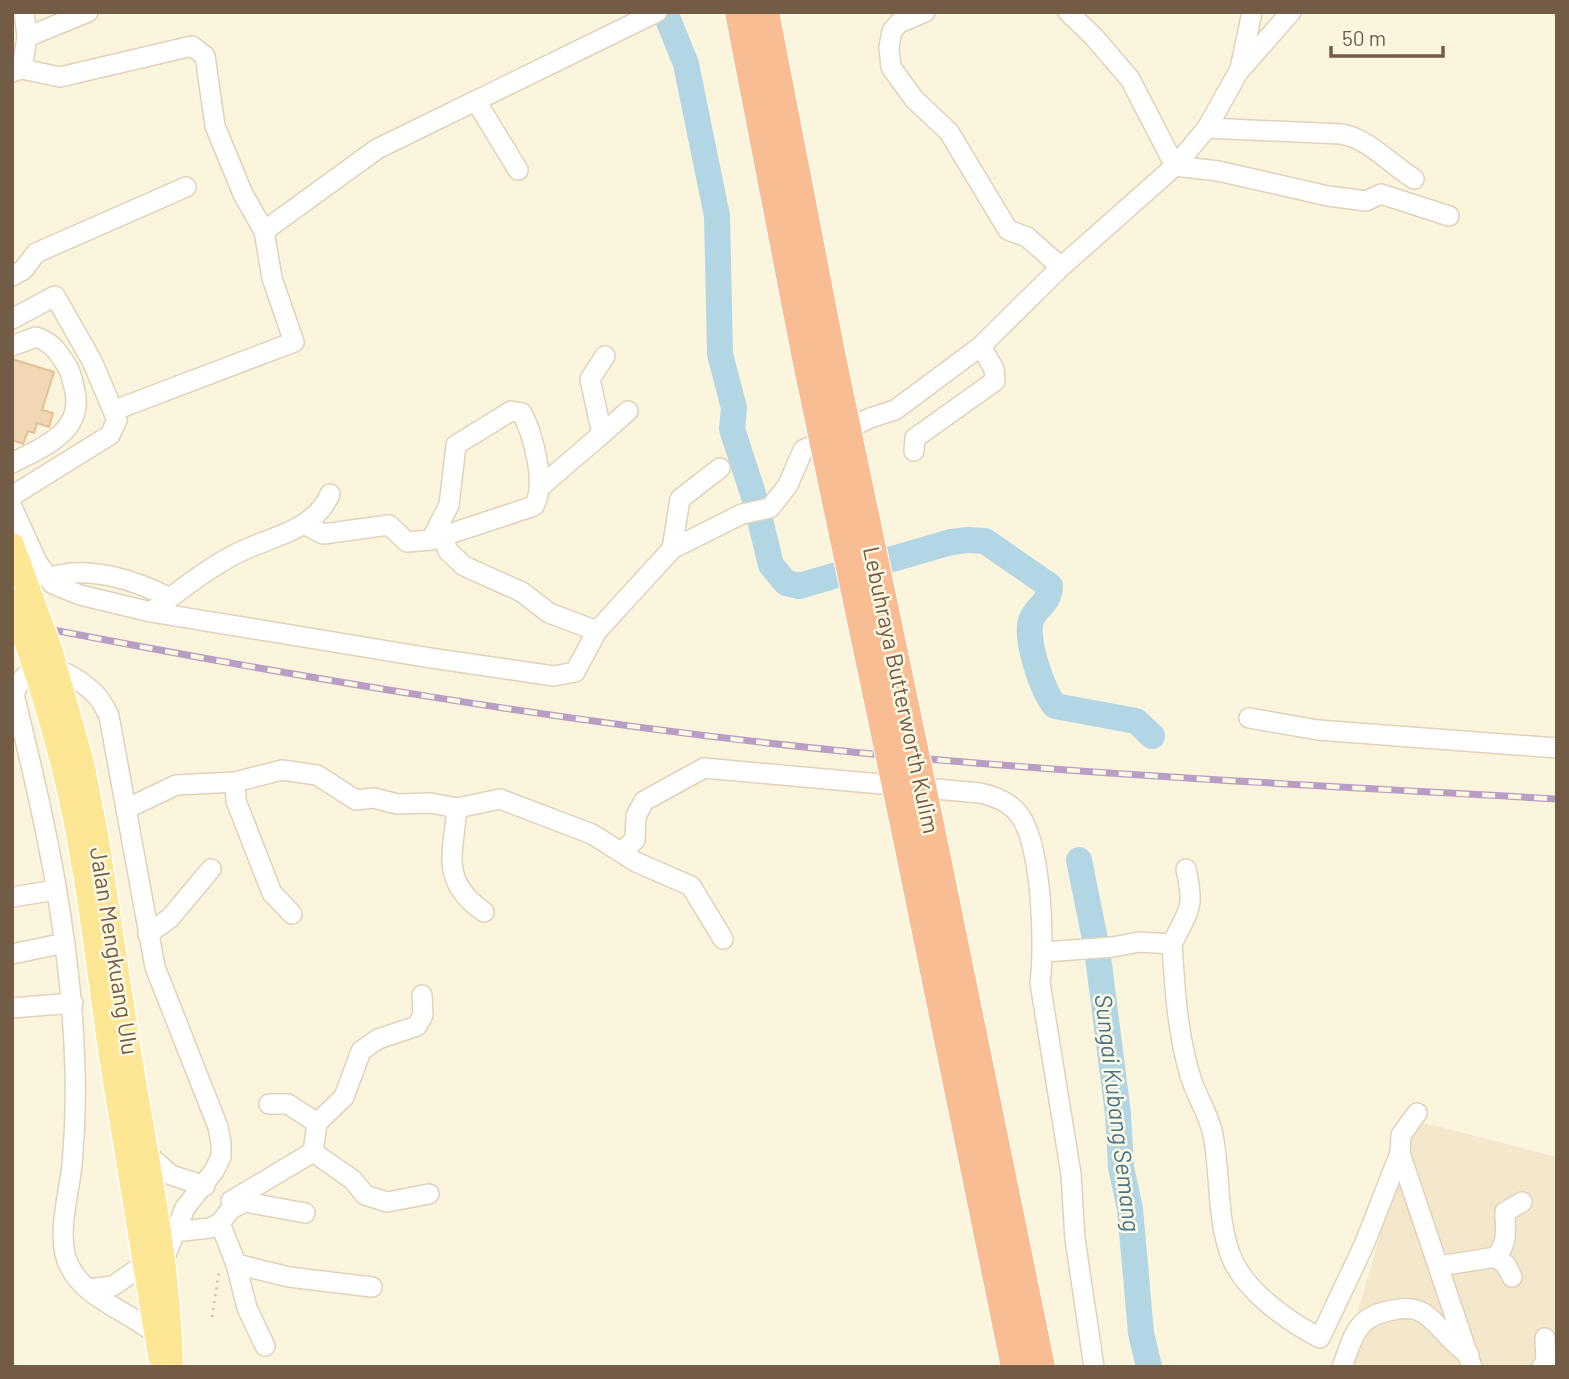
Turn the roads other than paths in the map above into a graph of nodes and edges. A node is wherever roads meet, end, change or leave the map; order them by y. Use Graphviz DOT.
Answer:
graph roads {
  1 [pos="24,12"];
  2 [pos="88,12"];
  3 [pos="740,12"];
  4 [pos="764,12"];
  5 [pos="925,12"];
  6 [pos="1068,12"];
  7 [pos="1252,12"];
  8 [pos="1291,12"];
  9 [pos="654,14"];
  10 [pos="27,37"];
  11 [pos="1240,69"];
  12 [pos="17,71"];
  13 [pos="476,101"];
  14 [pos="1207,128"];
  15 [pos="1175,166"];
  16 [pos="518,170"];
  17 [pos="1414,179"];
  18 [pos="186,187"];
  19 [pos="1449,216"];
  20 [pos="264,231"];
  21 [pos="1061,267"];
  22 [pos="12,276"];
  23 [pos="12,319"];
  24 [pos="12,346"];
  25 [pos="981,346"];
  26 [pos="605,356"];
  27 [pos="820,361"];
  28 [pos="115,410"];
  29 [pos="628,411"];
  30 [pos="602,433"];
  31 [pos="915,451"];
  32 [pos="12,463"];
  33 [pos="720,468"];
  34 [pos="539,488"];
  35 [pos="330,494"];
  36 [pos="12,496"];
  37 [pos="12,507"];
  38 [pos="304,524"];
  39 [pos="437,538"];
  40 [pos="12,545"];
  41 [pos="672,549"];
  42 [pos="48,578"];
  43 [pos="170,598"];
  44 [pos="12,601"];
  45 [pos="151,611"];
  46 [pos="597,631"];
  47 [pos="13,695"];
  48 [pos="1249,718"];
  49 [pos="18,730"];
  50 [pos="1557,748"];
  51 [pos="235,782"];
  52 [pos="457,808"];
  53 [pos="126,809"];
  54 [pos="917,822"];
  55 [pos="622,852"];
  56 [pos="211,869"];
  57 [pos="1186,869"];
  58 [pos="56,890"];
  59 [pos="12,897"];
  60 [pos="484,912"];
  61 [pos="292,914"];
  62 [pos="148,934"];
  63 [pos="723,939"];
  64 [pos="65,943"];
  65 [pos="1172,944"];
  66 [pos="1044,952"];
  67 [pos="12,954"];
  68 [pos="422,995"];
  69 [pos="73,1003"];
  70 [pos="12,1008"];
  71 [pos="120,1054"];
  72 [pos="269,1104"];
  73 [pos="1417,1113"];
  74 [pos="317,1123"];
  75 [pos="145,1152"];
  76 [pos="313,1152"];
  77 [pos="1400,1153"];
  78 [pos="210,1179"];
  79 [pos="429,1194"];
  80 [pos="1522,1202"];
  81 [pos="228,1211"];
  82 [pos="305,1213"];
  83 [pos="174,1232"];
  84 [pos="1496,1257"];
  85 [pos="152,1265"];
  86 [pos="228,1266"];
  87 [pos="1440,1266"];
  88 [pos="1512,1277"];
  89 [pos="372,1287"];
  90 [pos="88,1289"];
  91 [pos="154,1333"];
  92 [pos="1545,1338"];
  93 [pos="265,1346"];
  94 [pos="1471,1361"];
  95 [pos="162,1367"];
  96 [pos="171,1367"];
  97 [pos="1016,1367"];
  98 [pos="1040,1367"];
  99 [pos="1094,1367"];
  100 [pos="1342,1367"];
  101 [pos="1542,1367"];
  1 -- 10 [label="street"];
  2 -- 10 [label="street"];
  3 -- 27 [label="highway, Lebuhraya Butterworth Kulim"];
  4 -- 27 [label="highway, Lebuhraya Butterworth Kulim"];
  5 -- 21 [label="street"];
  6 -- 15 [label="street"];
  7 -- 11 [label="street"];
  8 -- 11 [label="street"];
  9 -- 13 [label="street"];
  10 -- 12 [label="street"];
  11 -- 14 [label="street"];
  12 -- 20 [label="street"];
  13 -- 16 [label="street"];
  13 -- 20 [label="street"];
  14 -- 15 [label="street"];
  14 -- 17 [label="street"];
  15 -- 19 [label="street"];
  15 -- 21 [label="street"];
  18 -- 22 [label="street"];
  20 -- 28 [label="street"];
  21 -- 25 [label="street"];
  23 -- 28 [label="street"];
  24 -- 32 [label="street"];
  25 -- 31 [label="street"];
  25 -- 41 [label="street"];
  26 -- 30 [label="street"];
  27 -- 54 [label="highway, Lebuhraya Butterworth Kulim, bridge"];
  28 -- 36 [label="street"];
  29 -- 30 [label="street"];
  30 -- 34 [label="street"];
  33 -- 41 [label="street"];
  34 -- 39 [label="street"];
  34 -- 39 [label="street"];
  35 -- 38 [label="street"];
  37 -- 42 [label="street"];
  38 -- 39 [label="street"];
  38 -- 43 [label="street"];
  39 -- 46 [label="street"];
  40 -- 71 [label="main road, Jalan Mengkuang Ulu, bridge"];
  41 -- 46 [label="street"];
  42 -- 43 [label="street"];
  42 -- 45 [label="street"];
  43 -- 45 [label="street"];
  44 -- 71 [label="main road, Jalan Mengkuang Ulu, bridge"];
  45 -- 46 [label="street"];
  47 -- 49 [label="street"];
  47 -- 53 [label="street"];
  48 -- 50 [label="street"];
  49 -- 58 [label="street"];
  51 -- 52 [label="street"];
  51 -- 53 [label="street"];
  51 -- 61 [label="street"];
  52 -- 55 [label="street"];
  52 -- 60 [label="street"];
  53 -- 62 [label="street"];
  54 -- 97 [label="highway, Lebuhraya Butterworth Kulim"];
  54 -- 98 [label="highway, Lebuhraya Butterworth Kulim"];
  55 -- 63 [label="street"];
  55 -- 66 [label="street"];
  56 -- 62 [label="street"];
  57 -- 65 [label="street"];
  58 -- 59 [label="street"];
  58 -- 64 [label="street"];
  62 -- 78 [label="street"];
  64 -- 67 [label="street"];
  64 -- 69 [label="street"];
  65 -- 66 [label="street"];
  65 -- 77 [label="street"];
  66 -- 99 [label="street"];
  68 -- 74 [label="street"];
  69 -- 70 [label="street"];
  69 -- 90 [label="street"];
  71 -- 75 [label="main road, Jalan Mengkuang Ulu"];
  71 -- 85 [label="main road, Jalan Mengkuang Ulu"];
  72 -- 74 [label="street"];
  73 -- 77 [label="street"];
  74 -- 76 [label="street"];
  75 -- 78 [label="street"];
  75 -- 85 [label="main road, Jalan Mengkuang Ulu"];
  76 -- 79 [label="street"];
  76 -- 81 [label="street"];
  77 -- 87 [label="street"];
  78 -- 81 [label="street"];
  78 -- 83 [label="street"];
  80 -- 84 [label="street"];
  81 -- 82 [label="street"];
  81 -- 83 [label="street"];
  81 -- 86 [label="street"];
  83 -- 85 [label="street"];
  84 -- 87 [label="street"];
  84 -- 88 [label="street"];
  85 -- 90 [label="street"];
  85 -- 91 [label="main road, Jalan Mengkuang Ulu"];
  85 -- 96 [label="main road, Jalan Mengkuang Ulu"];
  86 -- 89 [label="street"];
  86 -- 93 [label="street"];
  87 -- 94 [label="street"];
  90 -- 91 [label="street"];
  91 -- 95 [label="main road, Jalan Mengkuang Ulu"];
  92 -- 101 [label="street"];
  94 -- 100 [label="street"];
}
